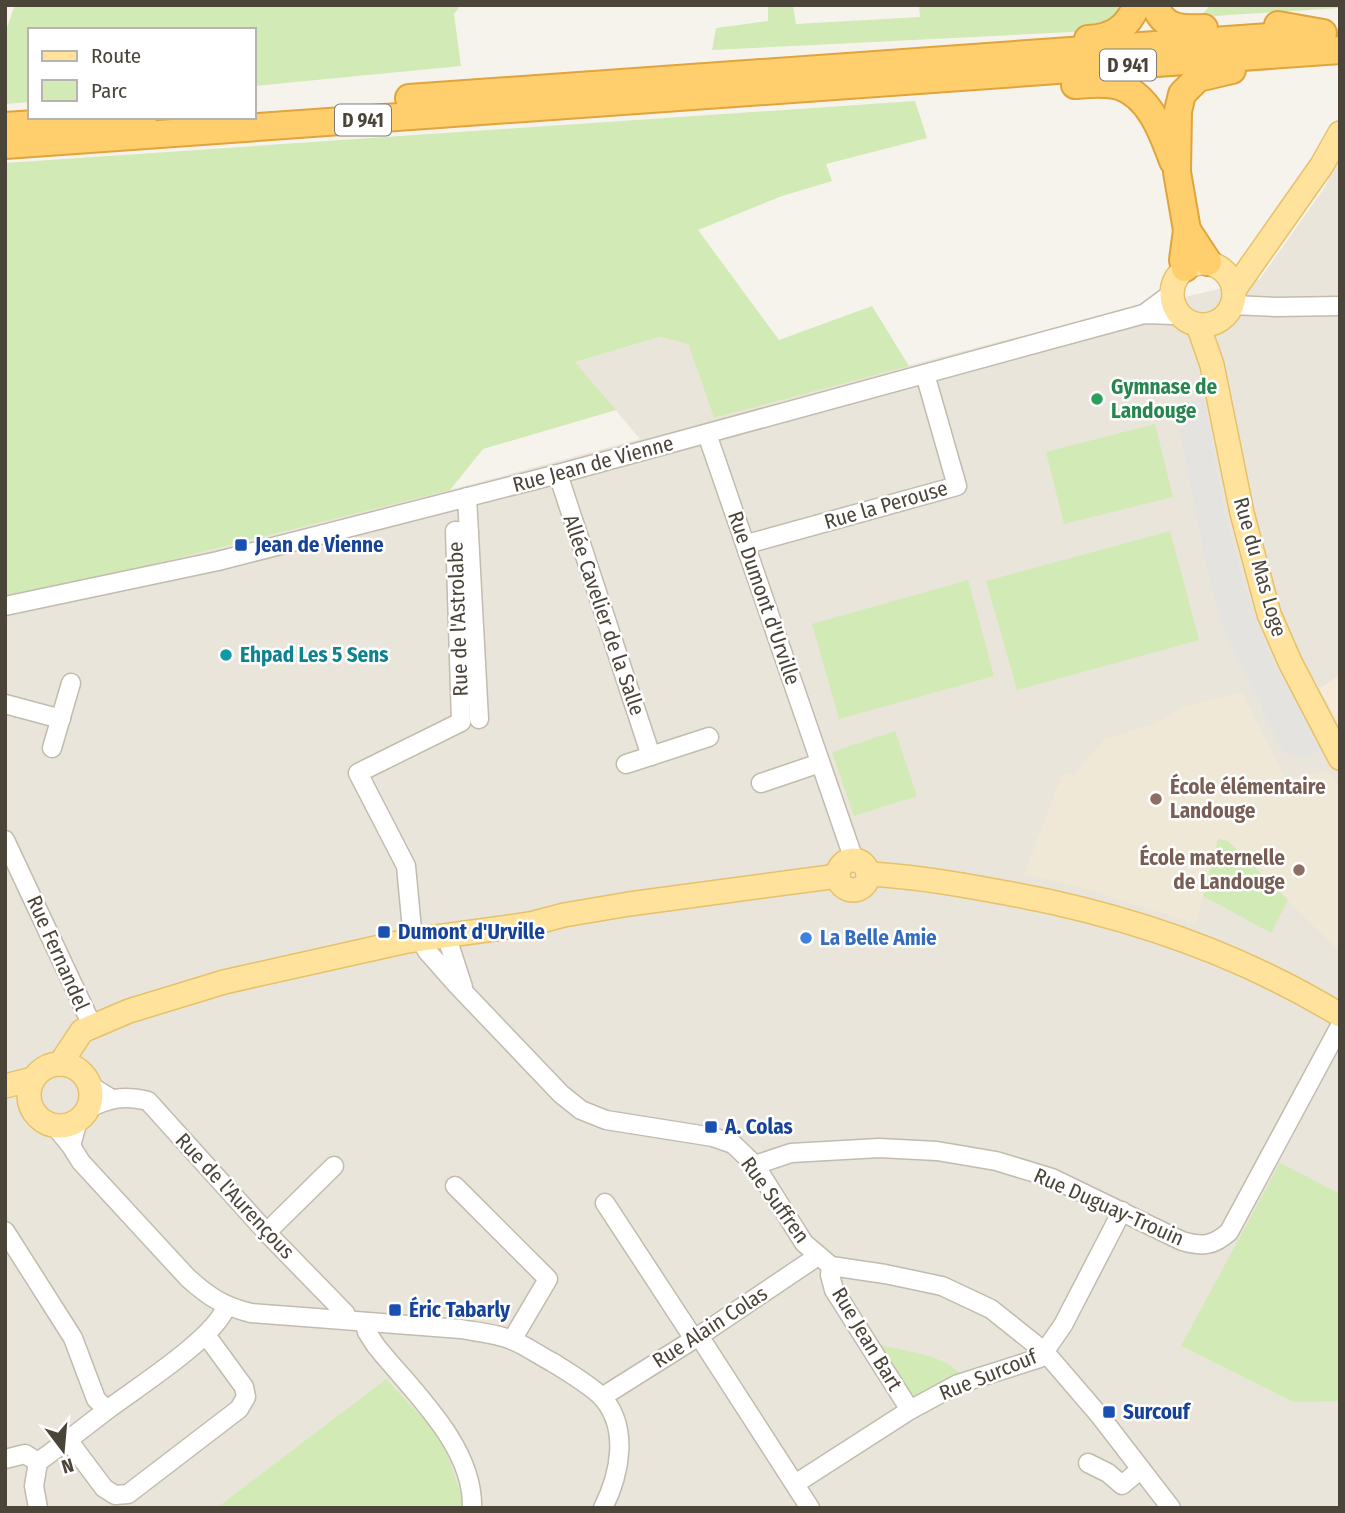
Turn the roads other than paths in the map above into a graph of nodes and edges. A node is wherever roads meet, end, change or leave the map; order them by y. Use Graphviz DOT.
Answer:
graph roads {
  1 [pos="1137,5"];
  2 [pos="1154,5"];
  3 [pos="1334,39"];
  4 [pos="1000,55"];
  5 [pos="1340,62"];
  6 [pos="916,80"];
  7 [pos="256,110"];
  8 [pos="113,119"];
  9 [pos="5,126"];
  10 [pos="1340,133"];
  11 [pos="5,145"];
  12 [pos="1177,172"];
  13 [pos="1204,265"];
  14 [pos="1251,265"];
  15 [pos="1175,303"];
  16 [pos="1229,305"];
  17 [pos="1340,306"];
  18 [pos="1198,325"];
  19 [pos="1212,365"];
  20 [pos="925,374"];
  21 [pos="707,434"];
  22 [pos="558,474"];
  23 [pos="467,498"];
  24 [pos="469,532"];
  25 [pos="747,544"];
  26 [pos="5,606"];
  27 [pos="71,683"];
  28 [pos="5,704"];
  29 [pos="61,719"];
  30 [pos="479,719"];
  31 [pos="709,737"];
  32 [pos="52,748"];
  33 [pos="652,756"];
  34 [pos="1340,758"];
  35 [pos="820,763"];
  36 [pos="626,764"];
  37 [pos="761,783"];
  38 [pos="6,846"];
  39 [pos="853,870"];
  40 [pos="448,935"];
  41 [pos="417,939"];
  42 [pos="465,994"];
  43 [pos="1340,1015"];
  44 [pos="1340,1026"];
  45 [pos="95,1027"];
  46 [pos="60,1064"];
  47 [pos="33,1079"];
  48 [pos="86,1080"];
  49 [pos="5,1086"];
  50 [pos="110,1098"];
  51 [pos="5,1101"];
  52 [pos="30,1104"];
  53 [pos="83,1114"];
  54 [pos="54,1125"];
  55 [pos="71,1146"];
  56 [pos="755,1165"];
  57 [pos="334,1166"];
  58 [pos="455,1186"];
  59 [pos="605,1203"];
  60 [pos="1122,1212"];
  61 [pos="5,1231"];
  62 [pos="268,1234"];
  63 [pos="824,1261"];
  64 [pos="226,1307"];
  65 [pos="356,1321"];
  66 [pos="206,1335"];
  67 [pos="696,1338"];
  68 [pos="512,1340"];
  69 [pos="1045,1352"];
  70 [pos="601,1397"];
  71 [pos="107,1410"];
  72 [pos="910,1410"];
  73 [pos="68,1440"];
  74 [pos="5,1459"];
  75 [pos="38,1462"];
  76 [pos="1088,1463"];
  77 [pos="1141,1469"];
  78 [pos="795,1484"];
  79 [pos="38,1508"];
  80 [pos="472,1508"];
  81 [pos="603,1508"];
  82 [pos="810,1508"];
  83 [pos="1171,1508"];
  1 -- 4 [label="highway"];
  2 -- 3 [label="highway"];
  3 -- 4 [label="highway, D 941"];
  3 -- 6 [label="highway, D 941"];
  4 -- 7 [label="highway, D 941"];
  5 -- 12 [label="highway"];
  6 -- 11 [label="highway, D 941"];
  6 -- 12 [label="highway"];
  8 -- 9 [label="highway"];
  10 -- 14 [label="main road"];
  12 -- 13 [label="highway"];
  13 -- 14 [label="main road"];
  13 -- 15 [label="main road"];
  13 -- 16 [label="main road"];
  14 -- 16 [label="main road"];
  15 -- 18 [label="main road"];
  15 -- 20 [label="street, Rue Jean de Vienne"];
  16 -- 17 [label="street"];
  16 -- 18 [label="main road"];
  16 -- 19 [label="main road, Rue du Mas Loge"];
  18 -- 19 [label="main road, Rue du Mas Loge"];
  19 -- 34 [label="main road, Rue du Mas Loge"];
  20 -- 21 [label="street, Rue Jean de Vienne"];
  20 -- 25 [label="street, Rue la Perouse"];
  21 -- 22 [label="street, Rue Jean de Vienne"];
  21 -- 25 [label="street, Rue Dumont d'Urville"];
  22 -- 23 [label="street, Rue Jean de Vienne"];
  22 -- 33 [label="street, Allée Cavelier de la Salle"];
  23 -- 24 [label="street, Rue de l'Astrolabe"];
  23 -- 26 [label="street, Rue Jean de Vienne"];
  24 -- 30 [label="street, Rue de l'Astrolabe"];
  24 -- 41 [label="street, Rue de l'Astrolabe"];
  25 -- 35 [label="street, Rue Dumont d'Urville"];
  27 -- 29 [label="street"];
  28 -- 29 [label="street"];
  29 -- 32 [label="street"];
  31 -- 33 [label="street"];
  33 -- 36 [label="street"];
  35 -- 37 [label="street"];
  35 -- 39 [label="street, Rue Dumont d'Urville"];
  38 -- 45 [label="street, Rue Fernandel"];
  39 -- 40 [label="main road"];
  39 -- 43 [label="main road"];
  40 -- 41 [label="main road"];
  40 -- 42 [label="street, Rue Suffren"];
  41 -- 42 [label="street, Rue Suffren"];
  41 -- 45 [label="main road"];
  42 -- 56 [label="street, Rue Suffren"];
  44 -- 60 [label="street, Rue Duguay-Trouin"];
  45 -- 46 [label="main road"];
  45 -- 48 [label="main road"];
  46 -- 47 [label="main road"];
  46 -- 48 [label="main road"];
  47 -- 49 [label="main road"];
  47 -- 52 [label="main road"];
  48 -- 50 [label="street, Rue de l'Aurençous"];
  48 -- 53 [label="main road"];
  50 -- 53 [label="street, Rue de l'Aurençous"];
  50 -- 62 [label="street, Rue de l'Aurençous"];
  51 -- 52 [label="main road"];
  52 -- 54 [label="main road"];
  53 -- 54 [label="main road"];
  53 -- 55 [label="street"];
  54 -- 55 [label="street"];
  55 -- 64 [label="street"];
  56 -- 60 [label="street, Rue Duguay-Trouin"];
  56 -- 63 [label="street, Rue Suffren"];
  57 -- 62 [label="street"];
  58 -- 68 [label="street"];
  59 -- 67 [label="street"];
  60 -- 69 [label="street, Rue Surcouf"];
  61 -- 71 [label="street"];
  62 -- 65 [label="street, Rue de l'Aurençous"];
  63 -- 67 [label="street, Rue Alain Colas"];
  63 -- 69 [label="street"];
  63 -- 72 [label="street, Rue Jean Bart"];
  64 -- 65 [label="street"];
  64 -- 66 [label="street"];
  65 -- 68 [label="street"];
  65 -- 80 [label="street, Rue de l'Aurençous"];
  66 -- 71 [label="street"];
  66 -- 73 [label="street"];
  67 -- 70 [label="street, Rue Alain Colas"];
  67 -- 78 [label="street"];
  68 -- 70 [label="street"];
  69 -- 72 [label="street, Rue Surcouf"];
  69 -- 77 [label="street"];
  70 -- 81 [label="street"];
  71 -- 73 [label="street"];
  72 -- 78 [label="street, Rue Surcouf"];
  73 -- 75 [label="street"];
  74 -- 75 [label="street"];
  75 -- 79 [label="street"];
  76 -- 77 [label="street"];
  77 -- 83 [label="street"];
  78 -- 82 [label="street"];
}
